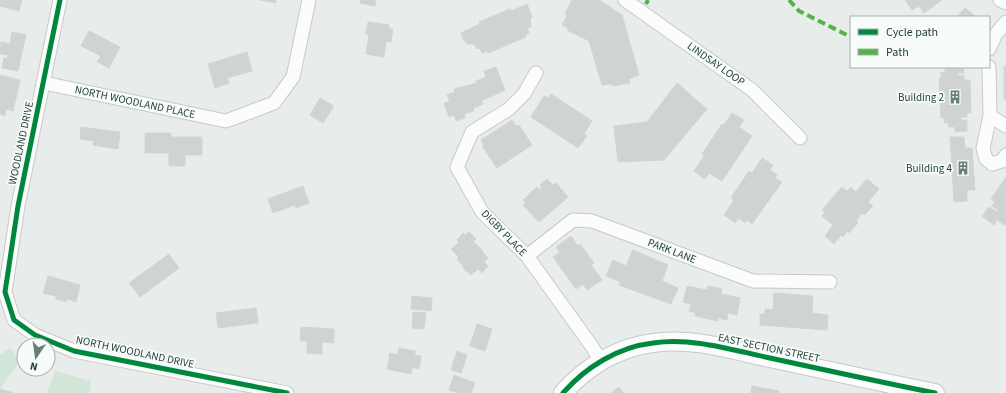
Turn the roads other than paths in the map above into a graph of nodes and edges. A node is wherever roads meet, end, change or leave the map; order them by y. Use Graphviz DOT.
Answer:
graph roads {
  1 [pos="60,0"];
  2 [pos="309,0"];
  3 [pos="624,0"];
  4 [pos="1000,0"];
  5 [pos="1006,3"];
  6 [pos="1006,22"];
  7 [pos="990,47"];
  8 [pos="989,68"];
  9 [pos="536,73"];
  10 [pos="44,83"];
  11 [pos="990,116"];
  12 [pos="1006,126"];
  13 [pos="800,138"];
  14 [pos="1006,155"];
  15 [pos="527,256"];
  16 [pos="830,282"];
  17 [pos="5,292"];
  18 [pos="600,360"];
  19 [pos="901,390"];
  20 [pos="287,393"];
  21 [pos="563,393"];
  22 [pos="935,393"];
  1 -- 10 [label="street, WOODLAND DRIVE"];
  2 -- 10 [label="street, NORTH WOODLAND PLACE"];
  3 -- 13 [label="street, LINDSAY LOOP"];
  4 -- 5 [label="street"];
  6 -- 7 [label="street"];
  8 -- 11 [label="street"];
  9 -- 15 [label="street, DIGBY PLACE"];
  10 -- 17 [label="street, WOODLAND DRIVE"];
  11 -- 12 [label="street"];
  11 -- 14 [label="street"];
  15 -- 16 [label="street, PARK LANE"];
  15 -- 18 [label="street, DIGBY PLACE"];
  17 -- 20 [label="street, NORTH WOODLAND DRIVE"];
  18 -- 19 [label="street, EAST SECTION STREET"];
  18 -- 21 [label="street"];
  19 -- 22 [label="street, EAST SECTION STREET"];
}
